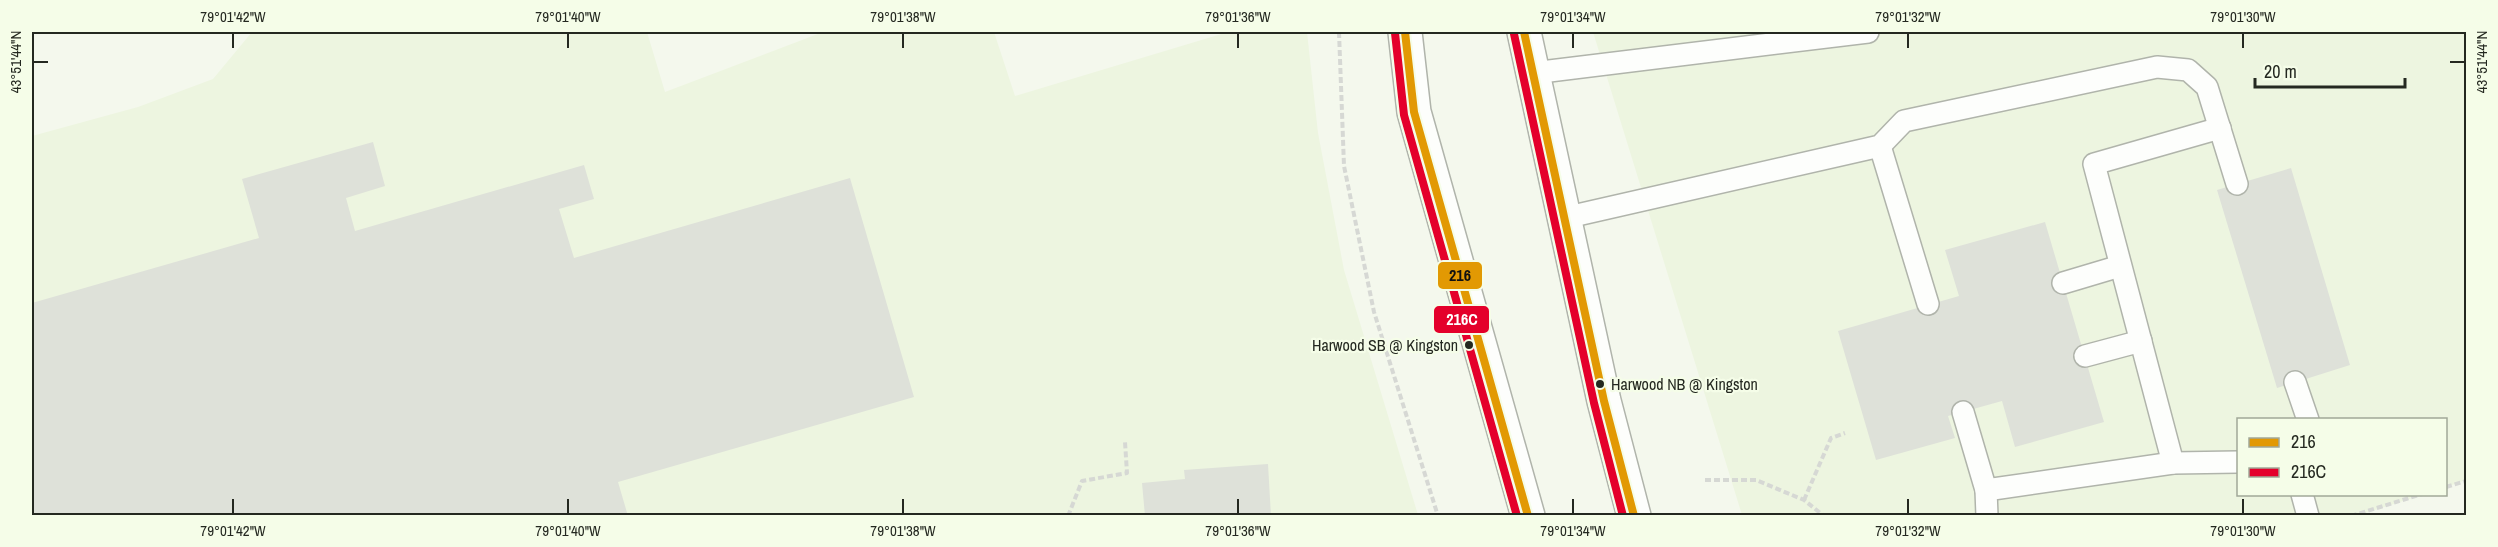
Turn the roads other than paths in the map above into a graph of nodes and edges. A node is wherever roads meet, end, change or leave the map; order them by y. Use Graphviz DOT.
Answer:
graph roads {
  1 [pos="1405,32"];
  2 [pos="1524,32"];
  3 [pos="1867,32"];
  4 [pos="1533,73"];
  5 [pos="2220,128"];
  6 [pos="1880,146"];
  7 [pos="2236,184"];
  8 [pos="1564,218"];
  9 [pos="2120,266"];
  10 [pos="2063,283"];
  11 [pos="1928,304"];
  12 [pos="2141,341"];
  13 [pos="2085,356"];
  14 [pos="2295,382"];
  15 [pos="1963,412"];
  16 [pos="2307,418"];
  17 [pos="2237,462"];
  18 [pos="2173,463"];
  19 [pos="1986,490"];
  20 [pos="2302,496"];
  21 [pos="1528,516"];
  22 [pos="1634,516"];
  23 [pos="1987,516"];
  24 [pos="2308,516"];
  1 -- 21 [label="main road"];
  2 -- 4 [label="main road"];
  3 -- 4 [label="lane"];
  4 -- 8 [label="main road"];
  5 -- 6 [label="lane"];
  5 -- 7 [label="lane"];
  5 -- 9 [label="lane"];
  6 -- 8 [label="lane"];
  6 -- 11 [label="lane"];
  8 -- 22 [label="main road"];
  9 -- 10 [label="lane"];
  9 -- 12 [label="lane"];
  12 -- 13 [label="lane"];
  12 -- 18 [label="lane"];
  14 -- 16 [label="lane"];
  15 -- 19 [label="lane"];
  17 -- 18 [label="lane"];
  18 -- 19 [label="lane"];
  19 -- 23 [label="lane"];
  20 -- 24 [label="lane"];
}
